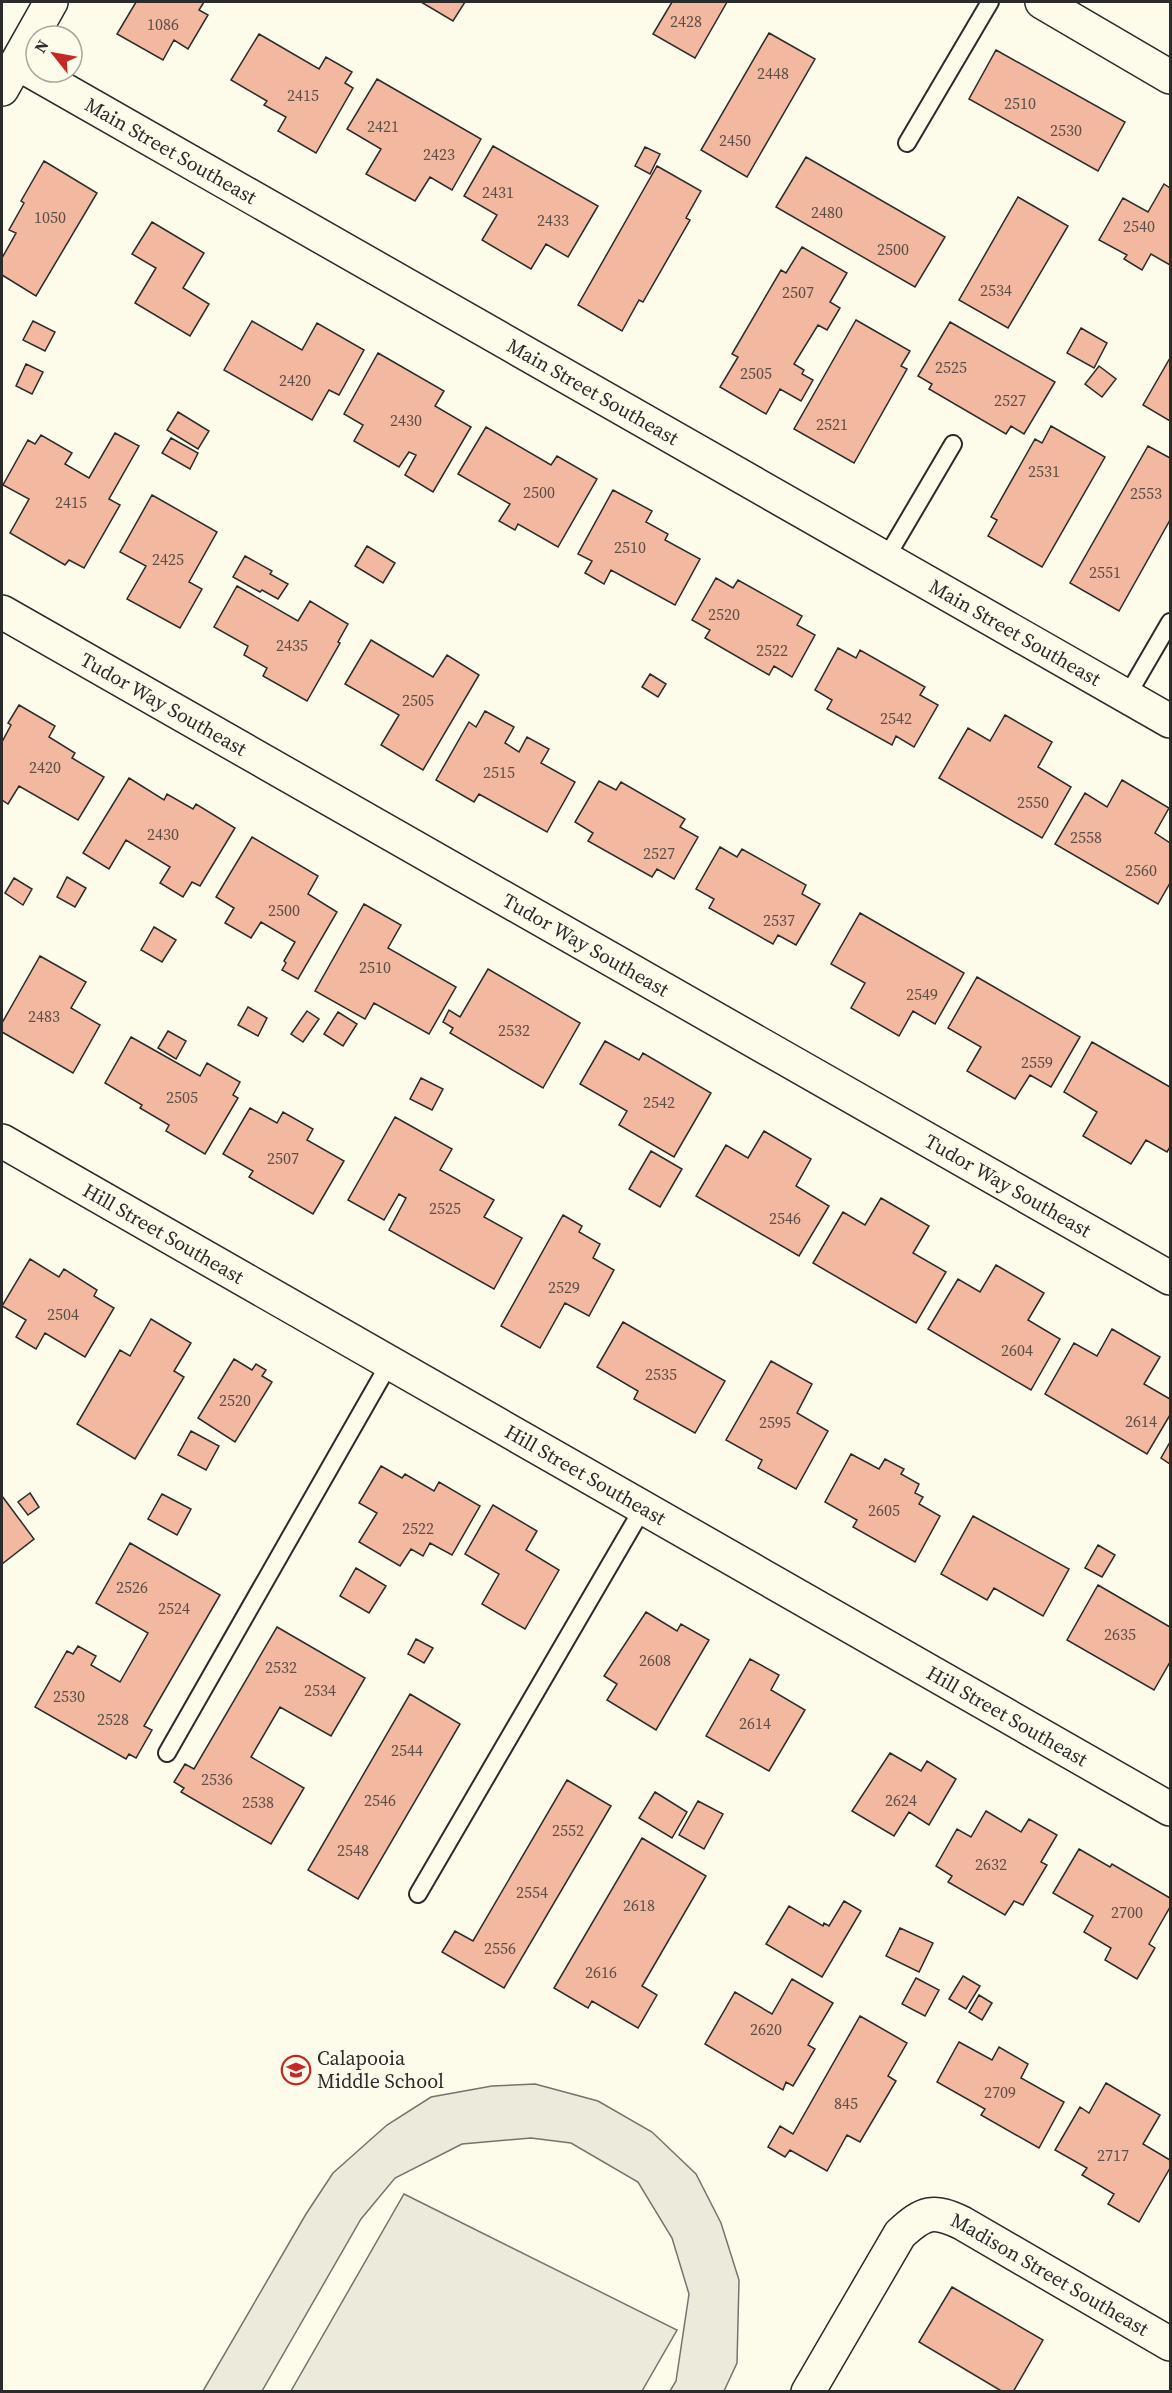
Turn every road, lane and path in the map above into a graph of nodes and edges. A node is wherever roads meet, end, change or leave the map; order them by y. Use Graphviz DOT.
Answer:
graph roads {
  1 [pos="51,2"];
  2 [pos="990,2"];
  3 [pos="1042,2"];
  4 [pos="9,76"];
  5 [pos="1170,77"];
  6 [pos="907,143"];
  7 [pos="953,444"];
  8 [pos="886,558"];
  9 [pos="2,612"];
  10 [pos="1170,622"];
  11 [pos="1127,696"];
  12 [pos="1170,721"];
  13 [pos="2,1141"];
  14 [pos="1170,1278"];
  15 [pos="389,1364"];
  16 [pos="643,1508"];
  17 [pos="167,1753"];
  18 [pos="1170,1809"];
  19 [pos="418,1894"];
  20 [pos="1170,2344"];
  21 [pos="808,2391"];
  1 -- 4 [label="street"];
  2 -- 6 [label="lane"];
  3 -- 5 [label="street"];
  4 -- 8 [label="street, Main Street Southeast"];
  7 -- 8 [label="lane"];
  8 -- 11 [label="street, Main Street Southeast"];
  9 -- 14 [label="street, Tudor Way Southeast"];
  10 -- 11 [label="lane"];
  11 -- 12 [label="street, Main Street Southeast"];
  13 -- 15 [label="street, Hill Street Southeast"];
  15 -- 16 [label="street, Hill Street Southeast"];
  15 -- 17 [label="lane"];
  16 -- 18 [label="street, Hill Street Southeast"];
  16 -- 19 [label="lane"];
  20 -- 21 [label="street, Madison Street Southeast"];
}
